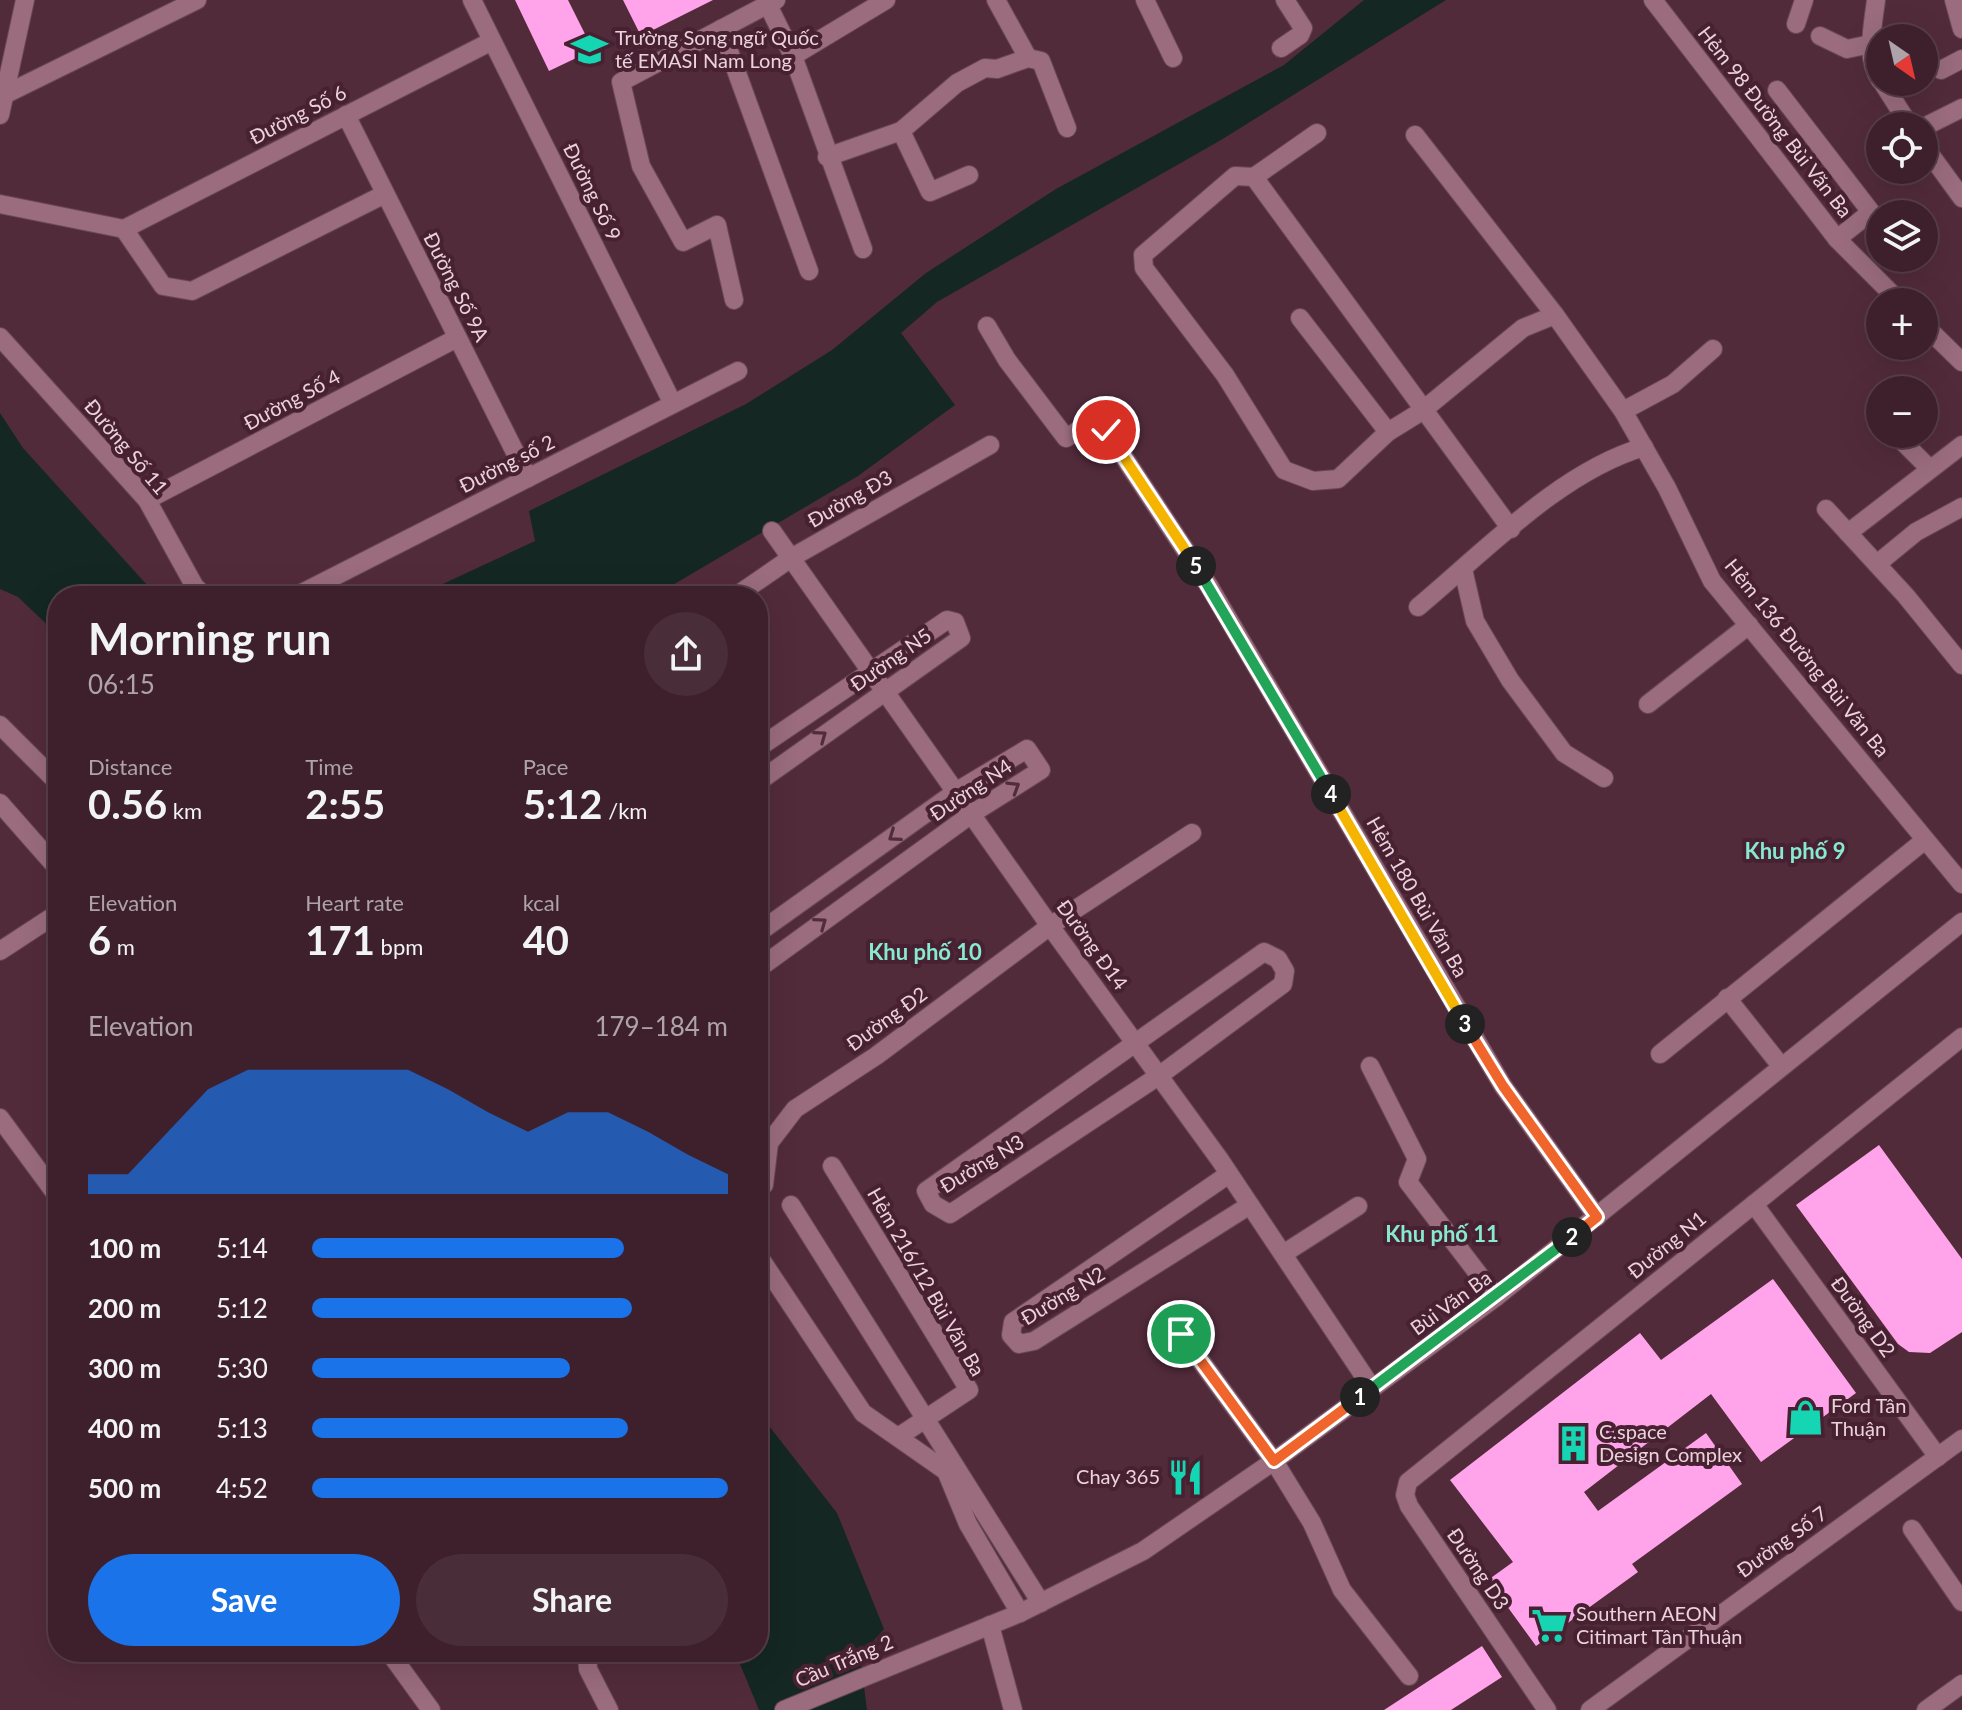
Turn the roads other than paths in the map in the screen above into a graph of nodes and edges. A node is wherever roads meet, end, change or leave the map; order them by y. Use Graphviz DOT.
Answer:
graph roads {
  1 [pos="25,0"];
  2 [pos="197,0"];
  3 [pos="472,0"];
  4 [pos="886,0"];
  5 [pos="996,0"];
  6 [pos="1145,0"];
  7 [pos="1285,0"];
  8 [pos="1653,0"];
  9 [pos="1804,0"];
  10 [pos="1876,0"];
  11 [pos="1954,0"];
  12 [pos="772,2"];
  13 [pos="1796,24"];
  14 [pos="1873,24"];
  15 [pos="721,29"];
  16 [pos="1962,29"];
  17 [pos="1820,36"];
  18 [pos="492,41"];
  19 [pos="1866,45"];
  20 [pos="1281,48"];
  21 [pos="793,56"];
  22 [pos="1028,58"];
  23 [pos="1173,58"];
  24 [pos="1962,59"];
  25 [pos="1941,70"];
  26 [pos="1777,90"];
  27 [pos="4,95"];
  28 [pos="1962,108"];
  29 [pos="0,115"];
  30 [pos="346,115"];
  31 [pos="1938,120"];
  32 [pos="1067,128"];
  33 [pos="901,131"];
  34 [pos="1317,133"];
  35 [pos="1415,135"];
  36 [pos="827,157"];
  37 [pos="1938,164"];
  38 [pos="969,175"];
  39 [pos="1254,177"];
  40 [pos="1960,192"];
  41 [pos="385,194"];
  42 [pos="0,204"];
  43 [pos="124,229"];
  44 [pos="1837,239"];
  45 [pos="863,249"];
  46 [pos="809,271"];
  47 [pos="1886,288"];
  48 [pos="734,300"];
  49 [pos="1555,315"];
  50 [pos="1300,318"];
  51 [pos="987,326"];
  52 [pos="0,337"];
  53 [pos="457,338"];
  54 [pos="1938,339"];
  55 [pos="1713,349"];
  56 [pos="1962,362"];
  57 [pos="738,371"];
  58 [pos="673,404"];
  59 [pos="1422,411"];
  60 [pos="1623,411"];
  61 [pos="1388,432"];
  62 [pos="990,445"];
  63 [pos="1962,445"];
  64 [pos="1644,447"];
  65 [pos="1909,448"];
  66 [pos="1929,468"];
  67 [pos="528,478"];
  68 [pos="147,500"];
  69 [pos="1962,507"];
  70 [pos="1826,509"];
  71 [pos="1511,529"];
  72 [pos="772,531"];
  73 [pos="1848,533"];
  74 [pos="791,558"];
  75 [pos="1877,564"];
  76 [pos="1463,569"];
  77 [pos="194,586"];
  78 [pos="316,586"];
  79 [pos="750,586"];
  80 [pos="1418,607"];
  81 [pos="1749,625"];
  82 [pos="1962,665"];
  83 [pos="872,670"];
  84 [pos="885,690"];
  85 [pos="1648,704"];
  86 [pos="0,725"];
  87 [pos="768,741"];
  88 [pos="48,773"];
  89 [pos="768,775"];
  90 [pos="1604,778"];
  91 [pos="957,791"];
  92 [pos="0,803"];
  93 [pos="973,813"];
  94 [pos="1192,833"];
  95 [pos="1925,840"];
  96 [pos="48,858"];
  97 [pos="1962,884"];
  98 [pos="48,920"];
  99 [pos="1962,922"];
  100 [pos="768,926"];
  101 [pos="1050,926"];
  102 [pos="0,951"];
  103 [pos="768,962"];
  104 [pos="1727,998"];
  105 [pos="1962,1037"];
  106 [pos="1135,1041"];
  107 [pos="1660,1054"];
  108 [pos="1370,1066"];
  109 [pos="1781,1066"];
  110 [pos="1160,1075"];
  111 [pos="0,1118"];
  112 [pos="768,1151"];
  113 [pos="832,1166"];
  114 [pos="1229,1174"];
  115 [pos="48,1183"];
  116 [pos="1754,1204"];
  117 [pos="791,1205"];
  118 [pos="1250,1205"];
  119 [pos="1358,1206"];
  120 [pos="1597,1217"];
  121 [pos="1283,1254"];
  122 [pos="768,1270"];
  123 [pos="1496,1297"];
  124 [pos="1181,1334"];
  125 [pos="1372,1388"];
  126 [pos="927,1418"];
  127 [pos="898,1437"];
  128 [pos="1962,1439"];
  129 [pos="1938,1457"];
  130 [pos="1274,1461"];
  131 [pos="1405,1490"];
  132 [pos="1912,1529"];
  133 [pos="1962,1602"];
  134 [pos="1041,1603"];
  135 [pos="1020,1613"];
  136 [pos="990,1625"];
  137 [pos="922,1652"];
  138 [pos="396,1662"];
  139 [pos="588,1662"];
  140 [pos="1409,1676"];
  141 [pos="1962,1684"];
  142 [pos="1930,1707"];
  143 [pos="431,1710"];
  144 [pos="609,1710"];
  145 [pos="784,1710"];
  146 [pos="1013,1710"];
  147 [pos="1547,1710"];
  148 [pos="1590,1710"];
  1 -- 27 [label="street"];
  2 -- 27 [label="street"];
  3 -- 18 [label="street, Đường Số 9"];
  4 -- 21 [label="street"];
  5 -- 22 [label="street"];
  6 -- 23 [label="street"];
  7 -- 20 [label="street"];
  8 -- 44 [label="street, Hẻm 98 Đường Bùi Văn Ba"];
  9 -- 13 [label="street"];
  10 -- 14 [label="street"];
  11 -- 16 [label="street"];
  12 -- 15 [label="street"];
  12 -- 21 [label="street"];
  15 -- 46 [label="street"];
  15 -- 48 [label="street"];
  17 -- 19 [label="street"];
  18 -- 30 [label="street, Đường Số 6"];
  18 -- 58 [label="street, Đường Số 9"];
  21 -- 36 [label="street"];
  22 -- 32 [label="street"];
  22 -- 33 [label="street"];
  24 -- 25 [label="street"];
  26 -- 44 [label="street"];
  27 -- 29 [label="street"];
  28 -- 31 [label="street"];
  30 -- 41 [label="street, Đường Số 9A"];
  30 -- 43 [label="street, Đường Số 6"];
  33 -- 36 [label="street"];
  33 -- 38 [label="street"];
  34 -- 39 [label="street"];
  35 -- 49 [label="street, Hẻm 136 Đường Bùi Văn Ba"];
  36 -- 45 [label="street"];
  37 -- 40 [label="street"];
  39 -- 59 [label="street"];
  39 -- 61 [label="street"];
  41 -- 43 [label="street"];
  41 -- 53 [label="street, Đường Số 9A"];
  42 -- 43 [label="street"];
  44 -- 47 [label="street, Hẻm 98 Đường Bùi Văn Ba"];
  49 -- 59 [label="street"];
  49 -- 60 [label="street, Hẻm 136 Đường Bùi Văn Ba"];
  50 -- 61 [label="street"];
  51 -- 120 [label="street, Hẻm 180 Bùi Văn Ba"];
  52 -- 68 [label="street, Đường Số 11"];
  53 -- 67 [label="street, Đường Số 9A"];
  53 -- 68 [label="street, Đường Số 4"];
  54 -- 56 [label="street"];
  55 -- 60 [label="street"];
  57 -- 58 [label="street, Đường số 2"];
  58 -- 67 [label="street, Đường số 2"];
  59 -- 61 [label="street"];
  59 -- 71 [label="street"];
  60 -- 64 [label="street, Hẻm 136 Đường Bùi Văn Ba"];
  62 -- 74 [label="street, Đường Đ3"];
  63 -- 66 [label="street"];
  64 -- 71 [label="street"];
  64 -- 81 [label="street, Hẻm 136 Đường Bùi Văn Ba"];
  65 -- 66 [label="street"];
  66 -- 73 [label="street"];
  67 -- 78 [label="street, Đường số 2"];
  68 -- 77 [label="street, Đường Số 11"];
  69 -- 75 [label="street"];
  70 -- 73 [label="street"];
  71 -- 76 [label="street"];
  72 -- 74 [label="street, Đường Đ14"];
  73 -- 75 [label="street"];
  74 -- 79 [label="street, Đường Đ3"];
  74 -- 83 [label="street, Đường Đ14"];
  75 -- 82 [label="street"];
  76 -- 80 [label="street"];
  76 -- 90 [label="street"];
  81 -- 85 [label="street"];
  81 -- 95 [label="street, Hẻm 136 Đường Bùi Văn Ba"];
  83 -- 84 [label="street, Đường Đ14"];
  83 -- 84 [label="street, Đường N5"];
  83 -- 87 [label="street, Đường N5"];
  89 -- 84 [label="street, Đường N5, one-way"];
  84 -- 91 [label="street, Đường Đ14"];
  86 -- 88 [label="street"];
  91 -- 93 [label="street, Đường Đ14"];
  93 -- 91 [label="street, Đường N4, one-way"];
  91 -- 100 [label="street, Đường N4, one-way"];
  92 -- 96 [label="street"];
  93 -- 101 [label="street, Đường Đ14"];
  103 -- 93 [label="street, Đường N4, one-way"];
  94 -- 101 [label="street, Đường Đ2"];
  95 -- 97 [label="street, Hẻm 136 Đường Bùi Văn Ba"];
  95 -- 104 [label="street"];
  98 -- 102 [label="street"];
  99 -- 109 [label="street, Bùi Văn Ba"];
  101 -- 106 [label="street, Đường Đ14"];
  101 -- 112 [label="street, Đường Đ2"];
  104 -- 107 [label="street"];
  104 -- 109 [label="street"];
  105 -- 116 [label="street, Đường N1"];
  106 -- 110 [label="street, Đường Đ14"];
  106 -- 110 [label="street"];
  106 -- 110 [label="street, Đường N3"];
  108 -- 123 [label="street"];
  109 -- 120 [label="street, Bùi Văn Ba"];
  110 -- 114 [label="street, Đường Đ14"];
  111 -- 115 [label="street"];
  113 -- 126 [label="street, Hẻm 216/12 Bùi Văn Ba"];
  114 -- 118 [label="street, Đường Đ14"];
  114 -- 118 [label="street, Đường N2"];
  116 -- 129 [label="street, Đường D2"];
  116 -- 131 [label="street, Đường N1"];
  117 -- 126 [label="street"];
  118 -- 121 [label="street, Đường Đ14"];
  119 -- 121 [label="street"];
  120 -- 123 [label="street, Bùi Văn Ba"];
  121 -- 125 [label="street, Đường Đ14"];
  122 -- 127 [label="street"];
  123 -- 125 [label="street, Bùi Văn Ba"];
  124 -- 130 [label="street"];
  125 -- 130 [label="street, Bùi Văn Ba"];
  126 -- 127 [label="street, Hẻm 216/12 Bùi Văn Ba"];
  126 -- 134 [label="street"];
  127 -- 135 [label="street"];
  128 -- 129 [label="street, Đường Số 7"];
  129 -- 148 [label="street, Đường Số 7"];
  130 -- 134 [label="street, Bùi Văn Ba"];
  130 -- 140 [label="street"];
  131 -- 147 [label="street, Đường D3"];
  132 -- 133 [label="street"];
  134 -- 135 [label="street, Bùi Văn Ba"];
  135 -- 136 [label="street, Bùi Văn Ba"];
  136 -- 137 [label="street, Bùi Văn Ba"];
  136 -- 146 [label="street"];
  137 -- 145 [label="street, Cầu Trắng 2"];
  138 -- 143 [label="street"];
  139 -- 144 [label="street"];
  141 -- 142 [label="street"];
}
